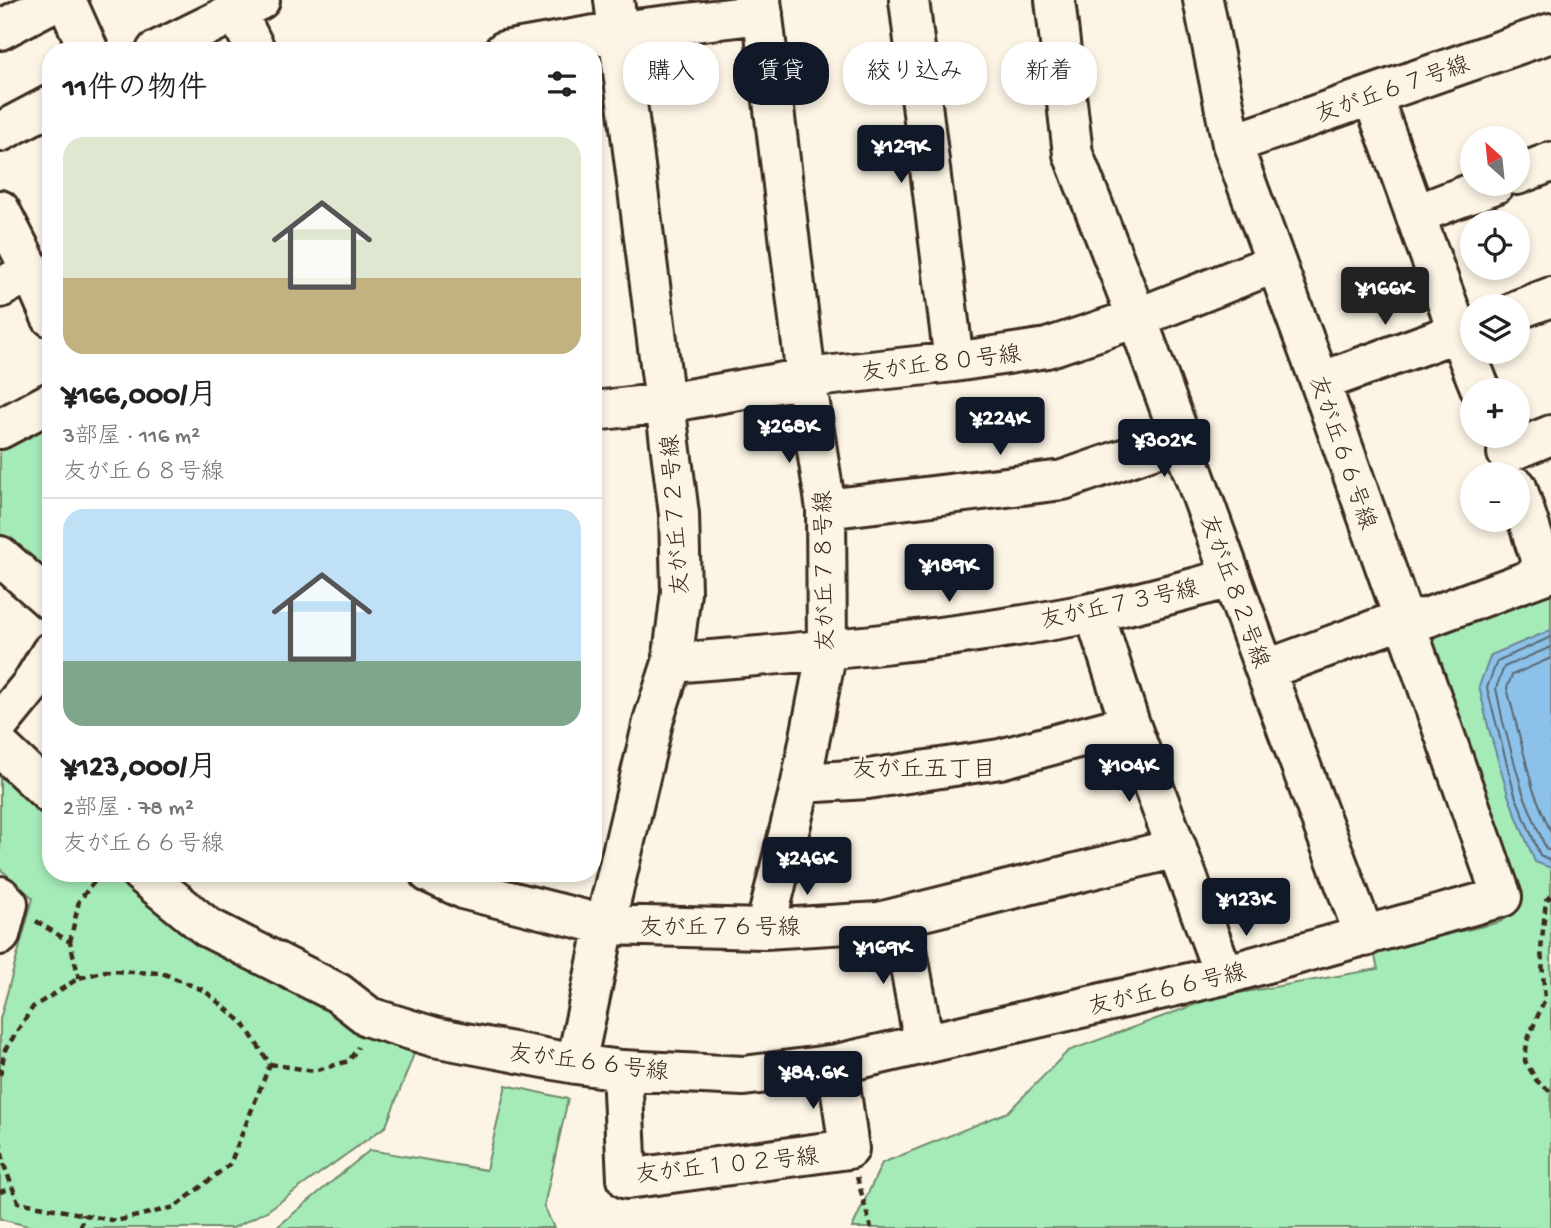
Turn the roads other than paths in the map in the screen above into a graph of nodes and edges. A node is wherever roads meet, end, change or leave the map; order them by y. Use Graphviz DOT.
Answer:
graph roads {
  1 [pos="57,0"];
  2 [pos="66,0"];
  3 [pos="909,0"];
  4 [pos="1055,0"];
  5 [pos="1203,0"];
  6 [pos="248,6"];
  7 [pos="762,7"];
  8 [pos="616,16"];
  9 [pos="0,30"];
  10 [pos="1551,33"];
  11 [pos="85,42"];
  12 [pos="174,42"];
  13 [pos="254,42"];
  14 [pos="533,42"];
  15 [pos="1372,96"];
  16 [pos="42,109"];
  17 [pos="0,132"];
  18 [pos="1232,144"];
  19 [pos="1551,162"];
  20 [pos="1530,170"];
  21 [pos="1464,196"];
  22 [pos="0,210"];
  23 [pos="1417,214"];
  24 [pos="1276,263"];
  25 [pos="15,279"];
  26 [pos="1551,297"];
  27 [pos="1530,305"];
  28 [pos="42,308"];
  29 [pos="1137,318"];
  30 [pos="1460,318"];
  31 [pos="1460,332"];
  32 [pos="954,362"];
  33 [pos="806,378"];
  34 [pos="1320,382"];
  35 [pos="666,403"];
  36 [pos="42,407"];
  37 [pos="602,410"];
  38 [pos="0,429"];
  39 [pos="1551,435"];
  40 [pos="1181,439"];
  41 [pos="1509,462"];
  42 [pos="826,509"];
  43 [pos="1530,522"];
  44 [pos="0,556"];
  45 [pos="1548,573"];
  46 [pos="1231,578"];
  47 [pos="42,593"];
  48 [pos="1094,612"];
  49 [pos="1403,619"];
  50 [pos="827,650"];
  51 [pos="672,663"];
  52 [pos="42,667"];
  53 [pos="1265,670"];
  54 [pos="0,723"];
  55 [pos="1130,724"];
  56 [pos="0,747"];
  57 [pos="801,783"];
  58 [pos="42,787"];
  59 [pos="1177,848"];
  60 [pos="152,882"];
  61 [pos="468,882"];
  62 [pos="901,916"];
  63 [pos="605,925"];
  64 [pos="765,929"];
  65 [pos="1365,937"];
  66 [pos="1224,975"];
  67 [pos="924,1044"];
  68 [pos="576,1064"];
  69 [pos="836,1064"];
  70 [pos="622,1070"];
  1 -- 9 [label="street"];
  2 -- 11 [label="street"];
  3 -- 32 [label="street"];
  4 -- 29 [label="street, 友が丘８２号線"];
  5 -- 18 [label="street, 友が丘６６号線"];
  6 -- 12 [label="street"];
  6 -- 13 [label="street"];
  7 -- 8 [label="street"];
  7 -- 33 [label="street, 友が丘７８号線"];
  8 -- 14 [label="street"];
  8 -- 35 [label="street, 友が丘７２号線"];
  10 -- 15 [label="street, 友が丘６７号線"];
  15 -- 18 [label="street, 友が丘６７号線"];
  15 -- 23 [label="street"];
  16 -- 17 [label="street"];
  18 -- 24 [label="street, 友が丘６６号線"];
  19 -- 20 [label="street"];
  21 -- 23 [label="street"];
  22 -- 25 [label="street"];
  23 -- 30 [label="street"];
  24 -- 29 [label="street, 友が丘８０号線"];
  24 -- 34 [label="street, 友が丘６６号線"];
  25 -- 28 [label="street"];
  26 -- 27 [label="street"];
  29 -- 32 [label="street, 友が丘８０号線"];
  29 -- 40 [label="street, 友が丘８２号線"];
  31 -- 34 [label="street"];
  32 -- 33 [label="street, 友が丘８０号線"];
  33 -- 35 [label="street, 友が丘８０号線"];
  33 -- 42 [label="street, 友が丘７８号線"];
  34 -- 49 [label="street, 友が丘６６号線"];
  35 -- 37 [label="street, 友が丘８０号線"];
  35 -- 51 [label="street, 友が丘７２号線"];
  36 -- 38 [label="street"];
  39 -- 41 [label="street"];
  40 -- 42 [label="street"];
  40 -- 46 [label="street, 友が丘８２号線"];
  42 -- 50 [label="street, 友が丘７８号線"];
  43 -- 45 [label="street"];
  44 -- 47 [label="street"];
  45 -- 49 [label="street"];
  46 -- 48 [label="street, 友が丘７３号線"];
  46 -- 53 [label="street, 友が丘８２号線"];
  48 -- 50 [label="street, 友が丘７３号線"];
  48 -- 55 [label="street"];
  49 -- 53 [label="street"];
  49 -- 65 [label="street, 友が丘６６号線"];
  50 -- 51 [label="street, 友が丘７３号線"];
  50 -- 57 [label="street, 友が丘７８号線"];
  51 -- 63 [label="street, 友が丘７２号線"];
  52 -- 54 [label="street"];
  53 -- 65 [label="street, 友が丘８２号線"];
  55 -- 57 [label="street"];
  55 -- 59 [label="street"];
  56 -- 58 [label="street"];
  57 -- 64 [label="street, 友が丘７８号線"];
  59 -- 62 [label="street, 友が丘７６号線"];
  59 -- 66 [label="street"];
  60 -- 68 [label="street, 友が丘６６号線"];
  61 -- 63 [label="street, 友が丘７６号線"];
  62 -- 64 [label="street, 友が丘７６号線"];
  62 -- 67 [label="street"];
  63 -- 64 [label="street, 友が丘７６号線"];
  63 -- 68 [label="street, 友が丘７２号線"];
  65 -- 66 [label="street, 友が丘６６号線"];
  66 -- 67 [label="street, 友が丘６６号線"];
  67 -- 69 [label="street, 友が丘６６号線"];
  68 -- 70 [label="street, 友が丘６６号線"];
  69 -- 70 [label="street, 友が丘６６号線"];
  69 -- 70 [label="street, 友が丘１０２号線"];
}
